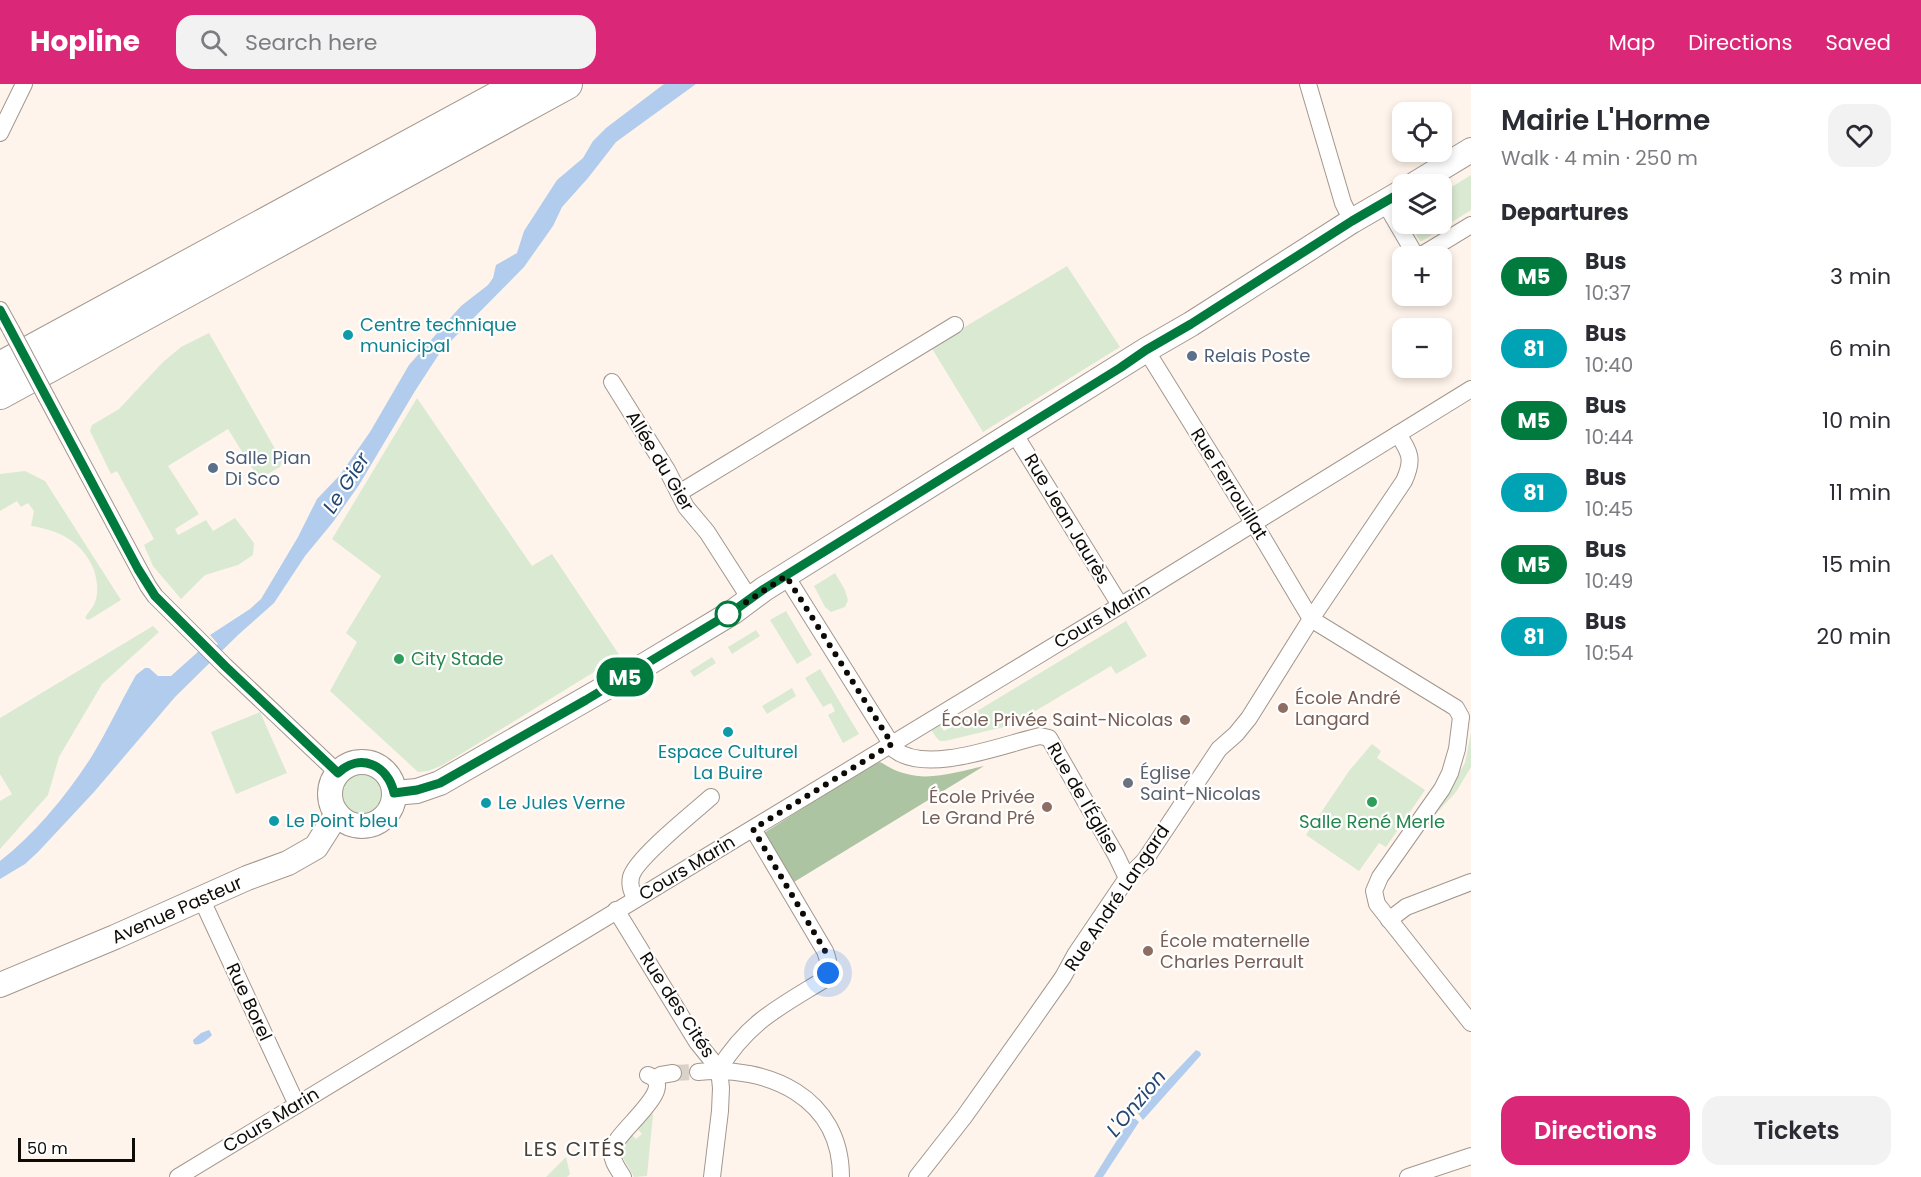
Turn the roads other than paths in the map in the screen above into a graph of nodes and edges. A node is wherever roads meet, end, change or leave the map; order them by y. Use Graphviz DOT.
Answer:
graph roads {
  1 [pos="24,84"];
  2 [pos="521,84"];
  3 [pos="567,84"];
  4 [pos="1308,84"];
  5 [pos="0,133"];
  6 [pos="1471,150"];
  7 [pos="1431,174"];
  8 [pos="1392,198"];
  9 [pos="1352,221"];
  10 [pos="1471,225"];
  11 [pos="1435,246"];
  12 [pos="0,310"];
  13 [pos="955,325"];
  14 [pos="1146,350"];
  15 [pos="0,367"];
  16 [pos="612,382"];
  17 [pos="1471,389"];
  18 [pos="0,393"];
  19 [pos="1014,433"];
  20 [pos="1398,434"];
  21 [pos="679,493"];
  22 [pos="1253,523"];
  23 [pos="786,576"];
  24 [pos="750,599"];
  25 [pos="1120,606"];
  26 [pos="1311,619"];
  27 [pos="892,744"];
  28 [pos="338,773"];
  29 [pos="394,793"];
  30 [pos="711,797"];
  31 [pos="337,814"];
  32 [pos="753,829"];
  33 [pos="1128,878"];
  34 [pos="1471,882"];
  35 [pos="201,898"];
  36 [pos="636,899"];
  37 [pos="616,910"];
  38 [pos="1389,920"];
  39 [pos="0,985"];
  40 [pos="1471,1023"];
  41 [pos="719,1069"];
  42 [pos="698,1071"];
  43 [pos="673,1072"];
  44 [pos="297,1105"];
  45 [pos="1471,1156"];
  46 [pos="178,1177"];
  47 [pos="623,1177"];
  48 [pos="712,1177"];
  49 [pos="841,1177"];
  50 [pos="917,1177"];
  51 [pos="1408,1177"];
  1 -- 5 [label="street"];
  2 -- 15 [label="highway"];
  3 -- 18 [label="highway"];
  4 -- 9 [label="street"];
  6 -- 7 [label="main road"];
  8 -- 9 [label="main road"];
  9 -- 14 [label="main road"];
  10 -- 11 [label="street"];
  12 -- 28 [label="street, bridge"];
  13 -- 21 [label="street"];
  14 -- 19 [label="main road"];
  14 -- 22 [label="street, Rue Ferrouillat"];
  16 -- 21 [label="street, Allée du Gier"];
  17 -- 20 [label="street, Cours Marin"];
  19 -- 23 [label="main road"];
  19 -- 25 [label="street, Rue Jean Jaurès"];
  20 -- 22 [label="street, Cours Marin"];
  20 -- 26 [label="street, Rue André Langard"];
  21 -- 24 [label="street, Allée du Gier"];
  22 -- 25 [label="street, Cours Marin"];
  22 -- 26 [label="street, Rue Ferrouillat"];
  23 -- 24 [label="main road"];
  23 -- 27 [label="street"];
  24 -- 29 [label="main road"];
  25 -- 27 [label="street, Cours Marin"];
  26 -- 33 [label="street, Rue André Langard"];
  26 -- 38 [label="street"];
  27 -- 32 [label="street, Cours Marin"];
  27 -- 33 [label="street, Rue de l'Église"];
  28 -- 29 [label="main road"];
  28 -- 31 [label="main road"];
  29 -- 31 [label="main road"];
  30 -- 36 [label="street"];
  31 -- 35 [label="main road, Avenue Pasteur"];
  32 -- 36 [label="street, Cours Marin"];
  32 -- 41 [label="street"];
  33 -- 50 [label="street, Rue André Langard"];
  34 -- 38 [label="street"];
  35 -- 39 [label="main road, Avenue Pasteur"];
  35 -- 44 [label="street, Rue Borel"];
  36 -- 37 [label="street, Cours Marin"];
  37 -- 41 [label="street, Rue des Cités"];
  37 -- 44 [label="street, Cours Marin"];
  38 -- 40 [label="street"];
  41 -- 42 [label="street"];
  41 -- 48 [label="street, Rue des Cités"];
  41 -- 49 [label="street"];
  43 -- 47 [label="street"];
  44 -- 46 [label="street, Cours Marin"];
  45 -- 51 [label="street"];
}
